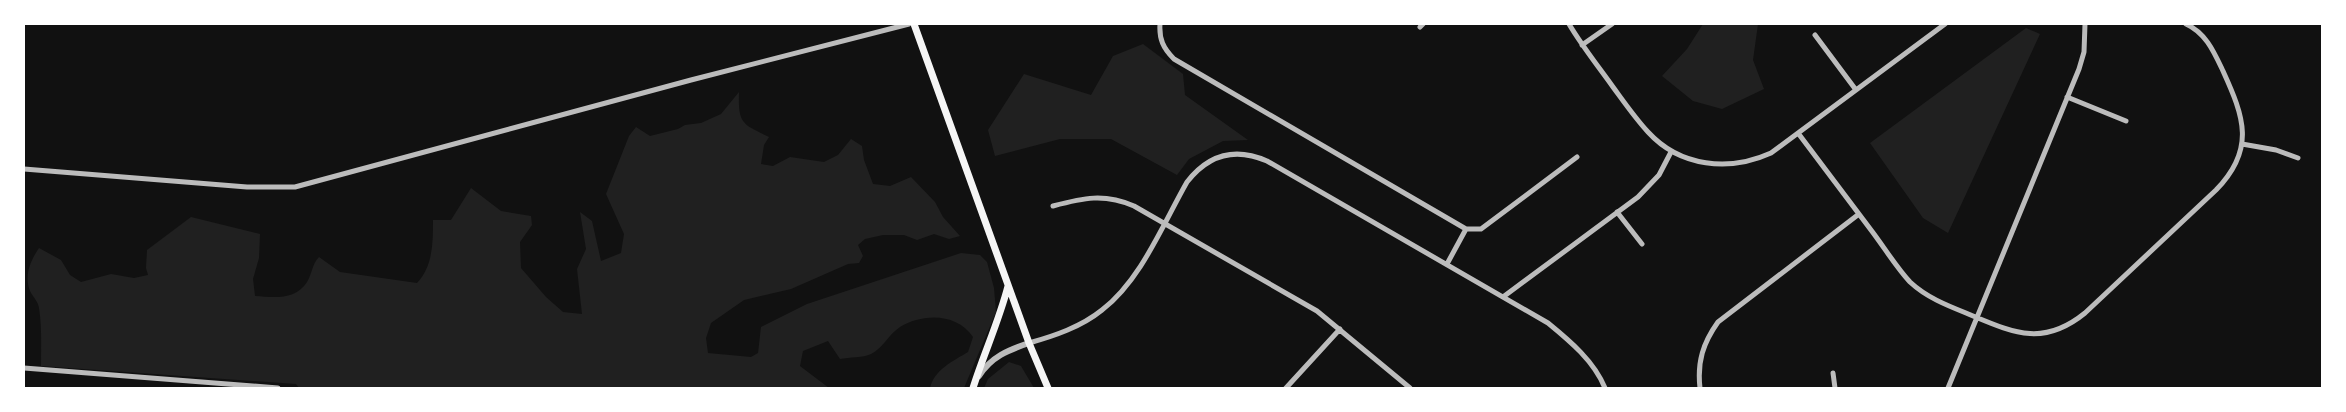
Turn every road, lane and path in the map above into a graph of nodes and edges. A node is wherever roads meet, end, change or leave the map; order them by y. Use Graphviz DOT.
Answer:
graph roads {
  1 [pos="909,24"];
  2 [pos="914,24"];
  3 [pos="1160,24"];
  4 [pos="1569,24"];
  5 [pos="1612,24"];
  6 [pos="1945,24"];
  7 [pos="2085,24"];
  8 [pos="2186,24"];
  9 [pos="1815,35"];
  10 [pos="1582,45"];
  11 [pos="1856,90"];
  12 [pos="2067,97"];
  13 [pos="2126,121"];
  14 [pos="1798,133"];
  15 [pos="2242,144"];
  16 [pos="1671,152"];
  17 [pos="1577,158"];
  18 [pos="2298,158"];
  19 [pos="24,169"];
  20 [pos="1053,206"];
  21 [pos="1617,212"];
  22 [pos="1859,214"];
  23 [pos="1164,222"];
  24 [pos="1466,228"];
  25 [pos="1642,244"];
  26 [pos="1446,264"];
  27 [pos="1008,285"];
  28 [pos="1503,297"];
  29 [pos="1976,317"];
  30 [pos="1340,329"];
  31 [pos="1029,343"];
  32 [pos="24,368"];
  33 [pos="1833,373"];
  34 [pos="278,388"];
  35 [pos="973,388"];
  36 [pos="1048,388"];
  37 [pos="1286,388"];
  38 [pos="1410,388"];
  39 [pos="1605,388"];
  40 [pos="1700,388"];
  41 [pos="1835,388"];
  42 [pos="1948,388"];
  1 -- 19 [label="street"];
  2 -- 27 [label="main road"];
  3 -- 24 [label="street"];
  4 -- 10 [label="street"];
  5 -- 10 [label="street"];
  6 -- 11 [label="street"];
  7 -- 12 [label="street"];
  8 -- 15 [label="street"];
  9 -- 11 [label="street"];
  10 -- 16 [label="street"];
  11 -- 14 [label="street"];
  12 -- 13 [label="street"];
  12 -- 29 [label="street"];
  14 -- 16 [label="street"];
  14 -- 22 [label="street"];
  15 -- 18 [label="street"];
  15 -- 29 [label="street"];
  16 -- 21 [label="street"];
  17 -- 24 [label="street"];
  20 -- 23 [label="street"];
  21 -- 25 [label="street"];
  21 -- 28 [label="street"];
  22 -- 29 [label="street"];
  22 -- 40 [label="street"];
  23 -- 26 [label="street"];
  23 -- 30 [label="street"];
  23 -- 31 [label="street"];
  24 -- 26 [label="street"];
  26 -- 28 [label="street"];
  27 -- 31 [label="main road"];
  27 -- 35 [label="main road"];
  28 -- 39 [label="street"];
  29 -- 42 [label="street"];
  30 -- 37 [label="street"];
  30 -- 38 [label="street"];
  31 -- 35 [label="street"];
  31 -- 36 [label="main road"];
  32 -- 34 [label="street"];
  33 -- 41 [label="street"];
}
